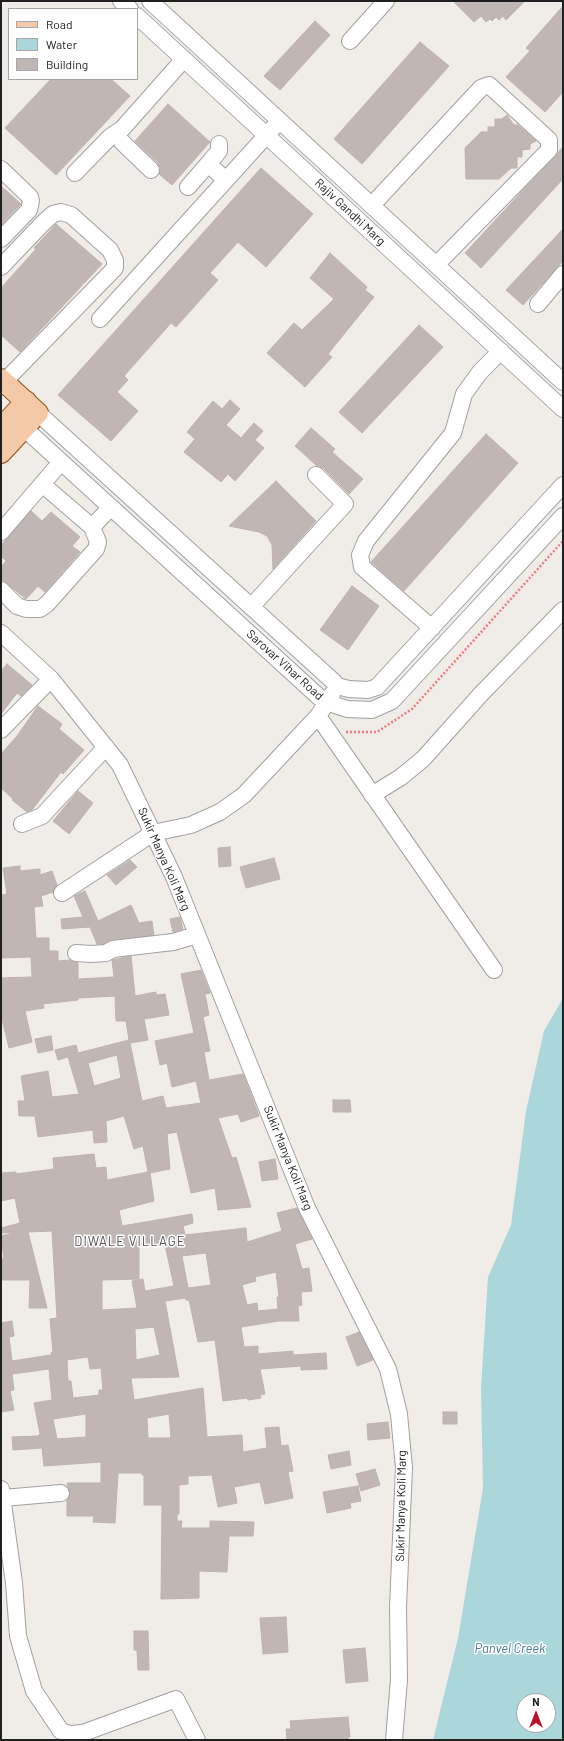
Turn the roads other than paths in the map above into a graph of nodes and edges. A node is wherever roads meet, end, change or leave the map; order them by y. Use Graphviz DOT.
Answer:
graph roads {
  1 [pos="121,1"];
  2 [pos="150,1"];
  3 [pos="386,1"];
  4 [pos="129,8"];
  5 [pos="138,17"];
  6 [pos="192,40"];
  7 [pos="350,41"];
  8 [pos="181,57"];
  9 [pos="280,120"];
  10 [pos="266,135"];
  11 [pos="119,141"];
  12 [pos="219,144"];
  13 [pos="208,164"];
  14 [pos="1,169"];
  15 [pos="152,170"];
  16 [pos="76,173"];
  17 [pos="226,180"];
  18 [pos="188,187"];
  19 [pos="372,205"];
  20 [pos="1,239"];
  21 [pos="436,265"];
  22 [pos="1,267"];
  23 [pos="563,274"];
  24 [pos="538,304"];
  25 [pos="100,319"];
  26 [pos="501,351"];
  27 [pos="3,380"];
  28 [pos="563,382"];
  29 [pos="32,407"];
  30 [pos="563,409"];
  31 [pos="9,420"];
  32 [pos="1,453"];
  33 [pos="61,462"];
  34 [pos="316,475"];
  35 [pos="42,484"];
  36 [pos="563,485"];
  37 [pos="111,507"];
  38 [pos="563,516"];
  39 [pos="92,527"];
  40 [pos="1,532"];
  41 [pos="1,590"];
  42 [pos="251,606"];
  43 [pos="563,610"];
  44 [pos="432,628"];
  45 [pos="1,633"];
  46 [pos="51,679"];
  47 [pos="338,686"];
  48 [pos="322,709"];
  49 [pos="1,730"];
  50 [pos="106,747"];
  51 [pos="372,795"];
  52 [pos="22,824"];
  53 [pos="152,833"];
  54 [pos="62,893"];
  55 [pos="197,934"];
  56 [pos="76,953"];
  57 [pos="494,970"];
  58 [pos="2,1493"];
  59 [pos="61,1493"];
  60 [pos="197,1740"];
  61 [pos="394,1740"];
  1 -- 4 [label="street"];
  2 -- 6 [label="street, Rajiv Gandhi Marg"];
  3 -- 7 [label="street"];
  5 -- 8 [label="street, Rajiv Gandhi Marg"];
  6 -- 8 [label="street"];
  6 -- 9 [label="street, Rajiv Gandhi Marg"];
  8 -- 10 [label="street, Rajiv Gandhi Marg"];
  8 -- 11 [label="street"];
  9 -- 10 [label="street"];
  9 -- 19 [label="street, Rajiv Gandhi Marg"];
  10 -- 17 [label="street"];
  10 -- 26 [label="street, Rajiv Gandhi Marg"];
  11 -- 15 [label="street"];
  11 -- 16 [label="street"];
  12 -- 13 [label="street"];
  13 -- 17 [label="street"];
  13 -- 18 [label="street"];
  14 -- 20 [label="street"];
  17 -- 25 [label="street"];
  19 -- 21 [label="street, Rajiv Gandhi Marg"];
  19 -- 21 [label="street"];
  21 -- 28 [label="street, Rajiv Gandhi Marg"];
  22 -- 27 [label="street"];
  23 -- 24 [label="street"];
  26 -- 30 [label="street, Rajiv Gandhi Marg"];
  26 -- 44 [label="street"];
  27 -- 29 [label="main road"];
  29 -- 31 [label="main road"];
  29 -- 42 [label="street, Sarovar Vihar Road"];
  31 -- 32 [label="main road"];
  31 -- 33 [label="street, Sarovar Vihar Road"];
  33 -- 35 [label="street"];
  33 -- 37 [label="street, Sarovar Vihar Road"];
  34 -- 42 [label="street"];
  35 -- 39 [label="street"];
  35 -- 40 [label="street"];
  36 -- 44 [label="street, Sarovar Vihar Road"];
  37 -- 39 [label="street"];
  37 -- 48 [label="street, Sarovar Vihar Road"];
  38 -- 48 [label="street, Sarovar Vihar Road"];
  39 -- 41 [label="street"];
  42 -- 47 [label="street, Sarovar Vihar Road"];
  43 -- 51 [label="street"];
  44 -- 47 [label="street, Sarovar Vihar Road"];
  45 -- 46 [label="street, Sukir Manya Koli Marg"];
  46 -- 49 [label="street"];
  46 -- 50 [label="street, Sukir Manya Koli Marg"];
  47 -- 48 [label="street"];
  48 -- 51 [label="street"];
  48 -- 53 [label="street"];
  50 -- 52 [label="street"];
  50 -- 53 [label="street, Sukir Manya Koli Marg"];
  51 -- 57 [label="street"];
  53 -- 54 [label="street"];
  53 -- 55 [label="street, Sukir Manya Koli Marg"];
  55 -- 56 [label="street"];
  55 -- 61 [label="street, Sukir Manya Koli Marg"];
  58 -- 59 [label="street"];
  58 -- 60 [label="street"];
}
